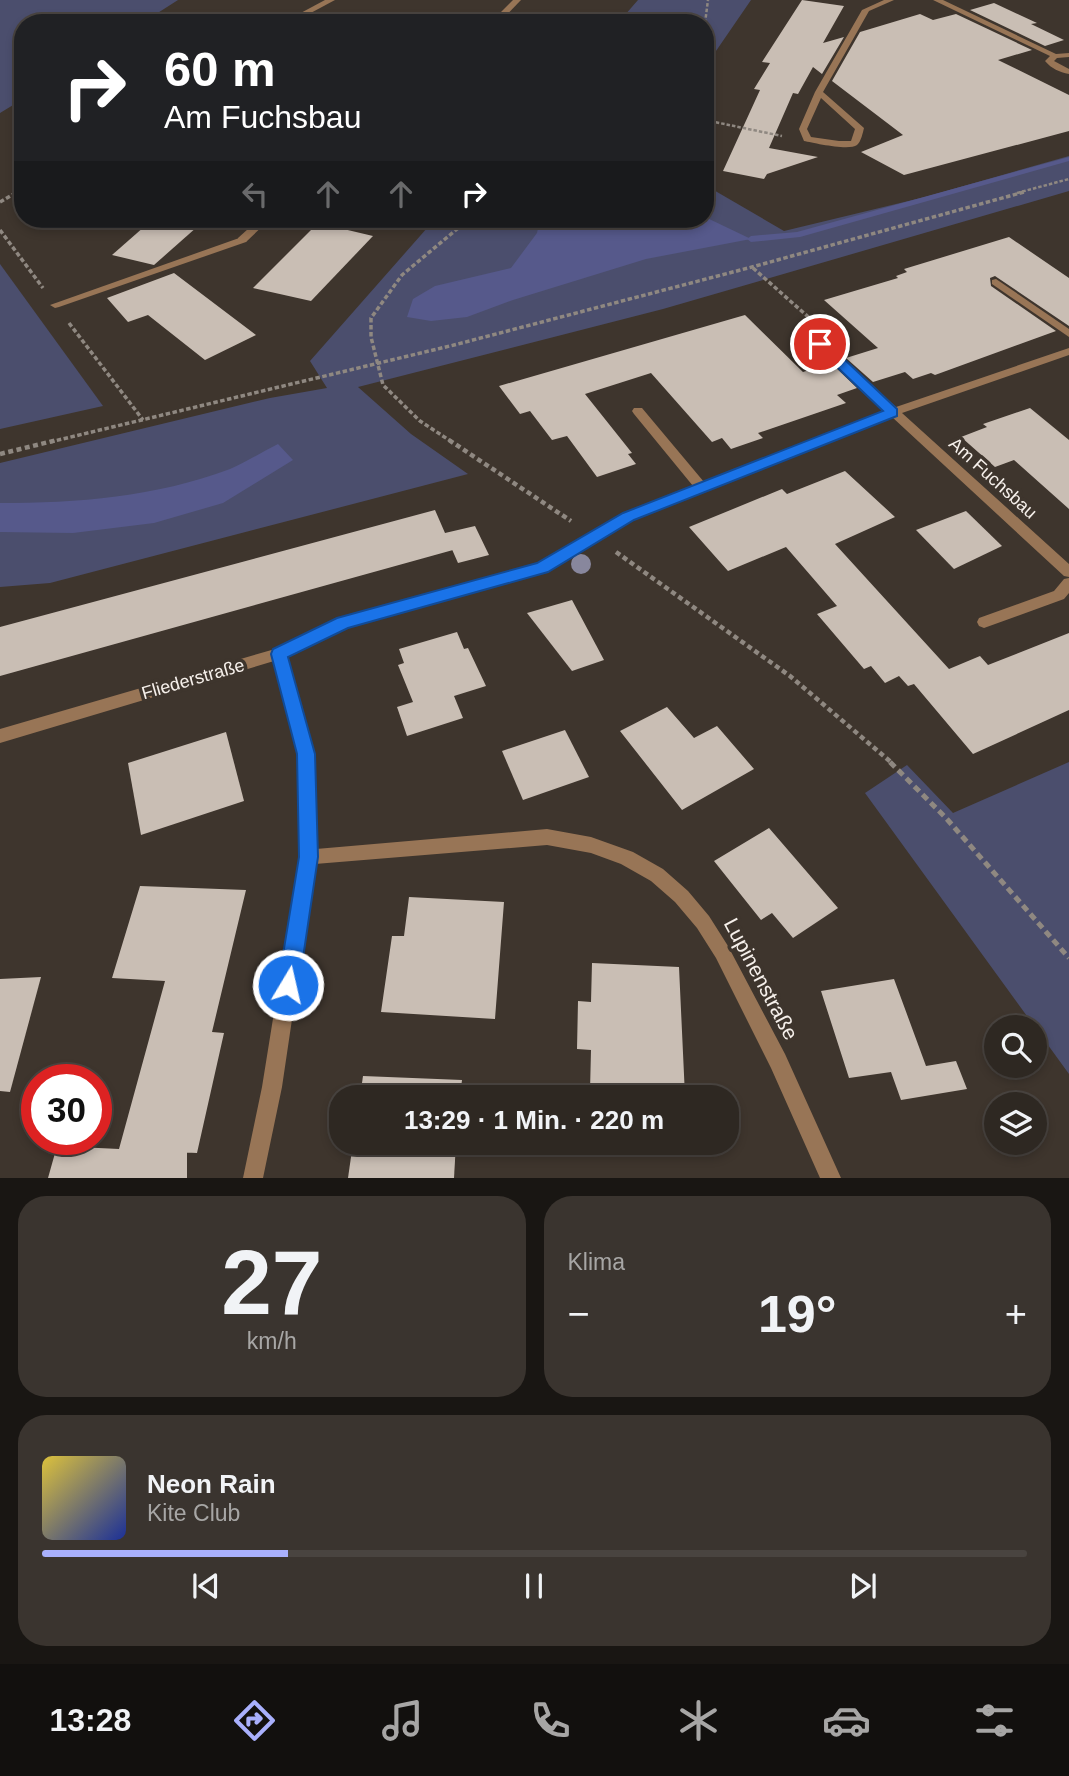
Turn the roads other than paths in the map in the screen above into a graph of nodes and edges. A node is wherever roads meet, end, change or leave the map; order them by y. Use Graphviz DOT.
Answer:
graph roads {
  1 [pos="331,0"];
  2 [pos="517,0"];
  3 [pos="890,0"];
  4 [pos="937,0"];
  5 [pos="304,14"];
  6 [pos="503,14"];
  7 [pos="1069,55"];
  8 [pos="1055,56"];
  9 [pos="1069,72"];
  10 [pos="820,93"];
  11 [pos="255,228"];
  12 [pos="996,282"];
  13 [pos="55,305"];
  14 [pos="1069,334"];
  15 [pos="820,344"];
  16 [pos="1069,351"];
  17 [pos="638,411"];
  18 [pos="892,412"];
  19 [pos="702,488"];
  20 [pos="1069,572"];
  21 [pos="1069,583"];
  22 [pos="984,622"];
  23 [pos="279,654"];
  24 [pos="0,736"];
  25 [pos="308,857"];
  26 [pos="253,1178"];
  27 [pos="831,1178"];
  1 -- 5 [label="street"];
  2 -- 6 [label="street"];
  3 -- 10 [label="street"];
  4 -- 8 [label="street"];
  7 -- 8 [label="street"];
  8 -- 9 [label="street"];
  10 -- 10 [label="street"];
  11 -- 13 [label="street"];
  12 -- 14 [label="street"];
  15 -- 18 [label="street, Am Fuchsbau"];
  16 -- 18 [label="street"];
  17 -- 19 [label="street"];
  18 -- 19 [label="street"];
  18 -- 20 [label="street, Am Fuchsbau"];
  19 -- 23 [label="street"];
  21 -- 22 [label="street"];
  23 -- 24 [label="street, Fliederstraße"];
  23 -- 25 [label="street"];
  25 -- 26 [label="street"];
  25 -- 27 [label="street, Lupinenstraße"];
}
